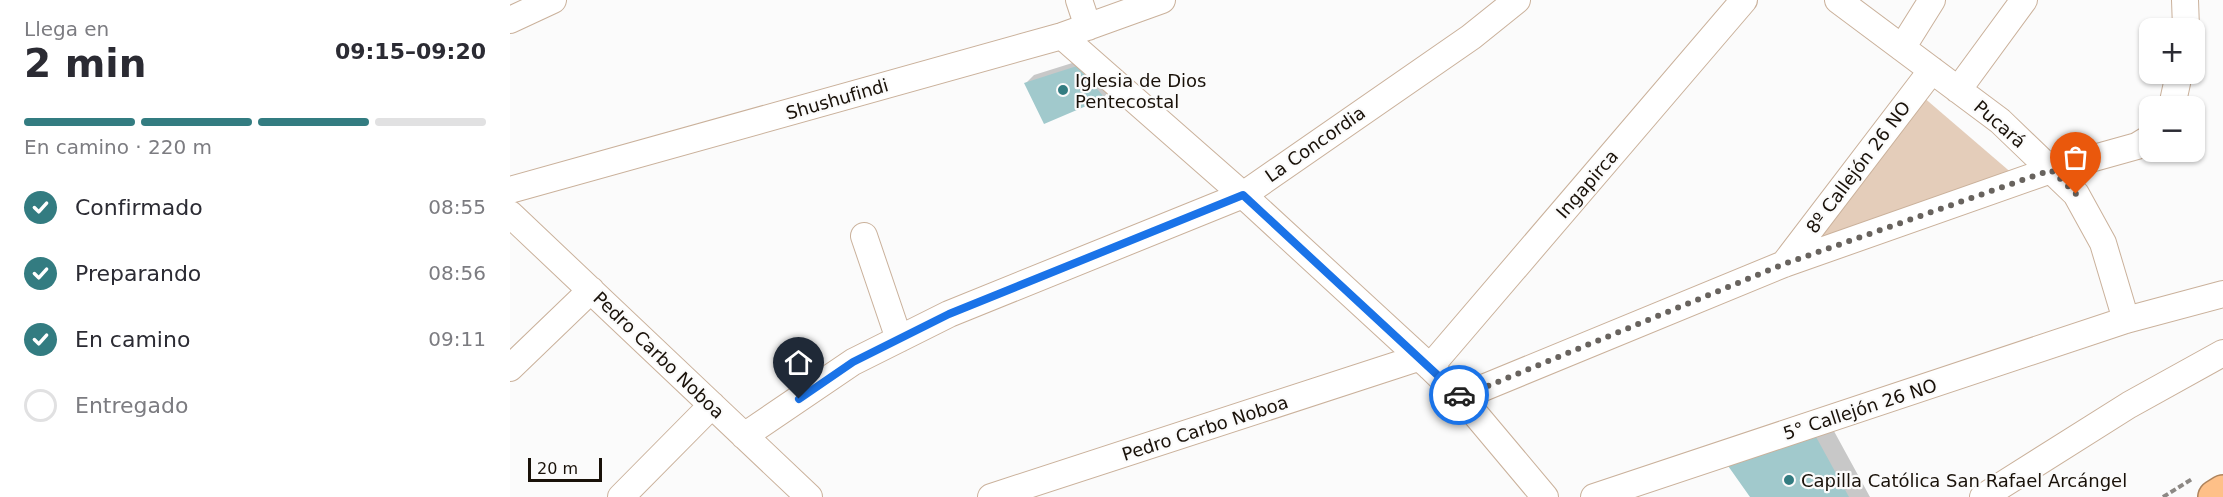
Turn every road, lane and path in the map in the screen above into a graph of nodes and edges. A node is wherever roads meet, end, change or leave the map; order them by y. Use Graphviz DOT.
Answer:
graph roads {
  1 [pos="553,0"];
  2 [pos="1079,0"];
  3 [pos="1162,0"];
  4 [pos="1517,0"];
  5 [pos="1744,0"];
  6 [pos="1838,0"];
  7 [pos="1932,0"];
  8 [pos="2024,0"];
  9 [pos="2185,0"];
  10 [pos="2186,18"];
  11 [pos="510,20"];
  12 [pos="1088,27"];
  13 [pos="1062,36"];
  14 [pos="1902,48"];
  15 [pos="1932,70"];
  16 [pos="1958,90"];
  17 [pos="2139,145"];
  18 [pos="2051,170"];
  19 [pos="510,190"];
  20 [pos="1243,195"];
  21 [pos="510,214"];
  22 [pos="864,236"];
  23 [pos="1784,264"];
  24 [pos="591,290"];
  25 [pos="2223,294"];
  26 [pos="2126,320"];
  27 [pos="899,339"];
  28 [pos="2223,353"];
  29 [pos="1424,363"];
  30 [pos="510,368"];
  31 [pos="1461,397"];
  32 [pos="712,405"];
  33 [pos="744,436"];
  34 [pos="2223,492"];
  35 [pos="621,497"];
  36 [pos="809,497"];
  37 [pos="991,497"];
  38 [pos="1545,497"];
  39 [pos="1594,497"];
  40 [pos="1983,497"];
  41 [pos="2216,497"];
  1 -- 11 [label="street"];
  2 -- 12 [label="street"];
  3 -- 12 [label="street, Shushufindi"];
  4 -- 20 [label="street, La Concordia"];
  5 -- 29 [label="street, Ingapirca"];
  6 -- 14 [label="street, Pucará"];
  7 -- 14 [label="street"];
  8 -- 16 [label="street"];
  9 -- 10 [label="street"];
  12 -- 13 [label="street, Shushufindi"];
  13 -- 19 [label="street, Shushufindi"];
  13 -- 20 [label="street"];
  14 -- 15 [label="street, Pucará"];
  15 -- 16 [label="street, Pucará"];
  15 -- 23 [label="street, 8º Callejón 26 NO"];
  16 -- 18 [label="street, Pucará"];
  17 -- 18 [label="street"];
  18 -- 23 [label="street"];
  18 -- 26 [label="street, Pucará"];
  20 -- 27 [label="street, La Concordia"];
  20 -- 29 [label="street"];
  21 -- 24 [label="street, Pedro Carbo Noboa"];
  22 -- 27 [label="street"];
  23 -- 31 [label="street"];
  24 -- 30 [label="street"];
  24 -- 32 [label="street, Pedro Carbo Noboa"];
  25 -- 26 [label="street, 5° Callejón 26 NO"];
  26 -- 39 [label="street, 5° Callejón 26 NO"];
  27 -- 33 [label="street, La Concordia"];
  28 -- 40 [label="street"];
  29 -- 31 [label="street"];
  29 -- 37 [label="street, Pedro Carbo Noboa"];
  31 -- 38 [label="street"];
  32 -- 33 [label="street, Pedro Carbo Noboa"];
  32 -- 35 [label="street"];
  33 -- 36 [label="street, Pedro Carbo Noboa"];
  34 -- 41 [label="highway"];
}
